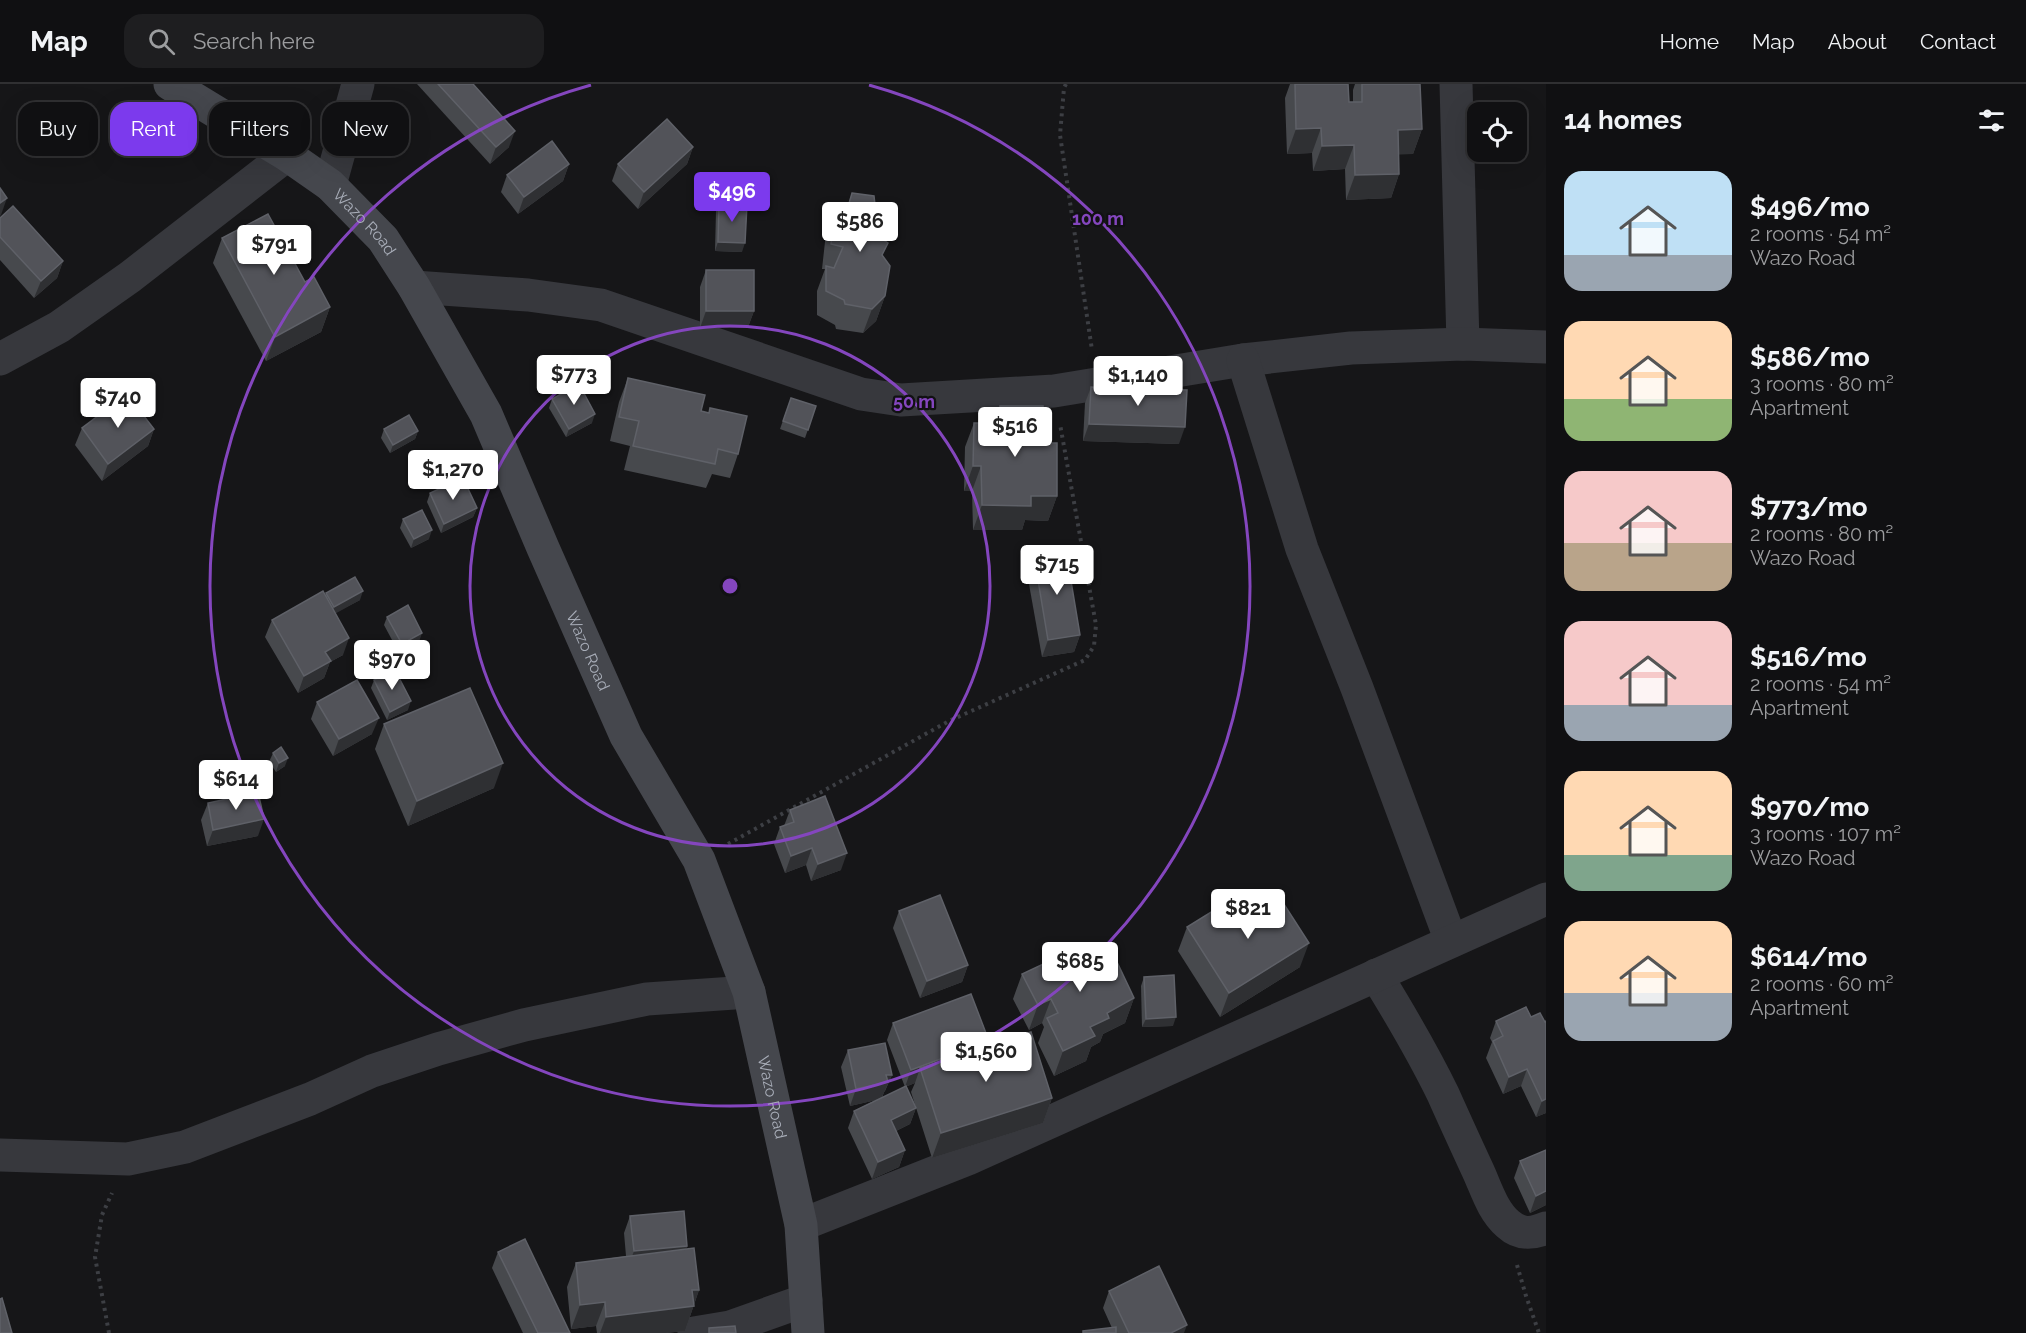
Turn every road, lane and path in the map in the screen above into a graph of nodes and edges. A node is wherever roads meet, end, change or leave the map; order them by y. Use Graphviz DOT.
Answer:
graph roads {
  1 [pos="170,84"];
  2 [pos="358,84"];
  3 [pos="1066,84"];
  4 [pos="1456,84"];
  5 [pos="209,108"];
  6 [pos="286,156"];
  7 [pos="288,156"];
  8 [pos="330,185"];
  9 [pos="414,287"];
  10 [pos="1463,344"];
  11 [pos="1546,347"];
  12 [pos="0,359"];
  13 [pos="1243,360"];
  14 [pos="1097,385"];
  15 [pos="1054,391"];
  16 [pos="699,860"];
  17 [pos="1546,899"];
  18 [pos="1451,941"];
  19 [pos="1376,975"];
  20 [pos="749,992"];
  21 [pos="0,1155"];
  22 [pos="128,1159"];
  23 [pos="801,1225"];
  24 [pos="1509,1226"];
  25 [pos="1546,1228"];
  26 [pos="806,1300"];
  27 [pos="109,1333"];
  28 [pos="694,1333"];
  29 [pos="808,1333"];
  30 [pos="1539,1333"];
  1 -- 5 [label="main road, Wazo Road"];
  2 -- 8 [label="street"];
  3 -- 14 [label="path"];
  4 -- 10 [label="street"];
  6 -- 12 [label="street"];
  7 -- 8 [label="main road, Wazo Road"];
  8 -- 9 [label="main road, Wazo Road"];
  9 -- 15 [label="street"];
  9 -- 16 [label="main road, Wazo Road"];
  10 -- 11 [label="street"];
  10 -- 13 [label="street"];
  13 -- 14 [label="street"];
  13 -- 18 [label="street"];
  14 -- 15 [label="street"];
  15 -- 16 [label="path"];
  16 -- 20 [label="main road, Wazo Road"];
  17 -- 18 [label="street"];
  18 -- 19 [label="street"];
  19 -- 23 [label="street"];
  19 -- 24 [label="street"];
  20 -- 22 [label="street"];
  20 -- 23 [label="main road, Wazo Road"];
  21 -- 22 [label="street"];
  22 -- 27 [label="path"];
  23 -- 26 [label="main road, Wazo Road"];
  24 -- 25 [label="street"];
  24 -- 30 [label="path"];
  26 -- 28 [label="street"];
  26 -- 29 [label="main road, Wazo Road"];
}
